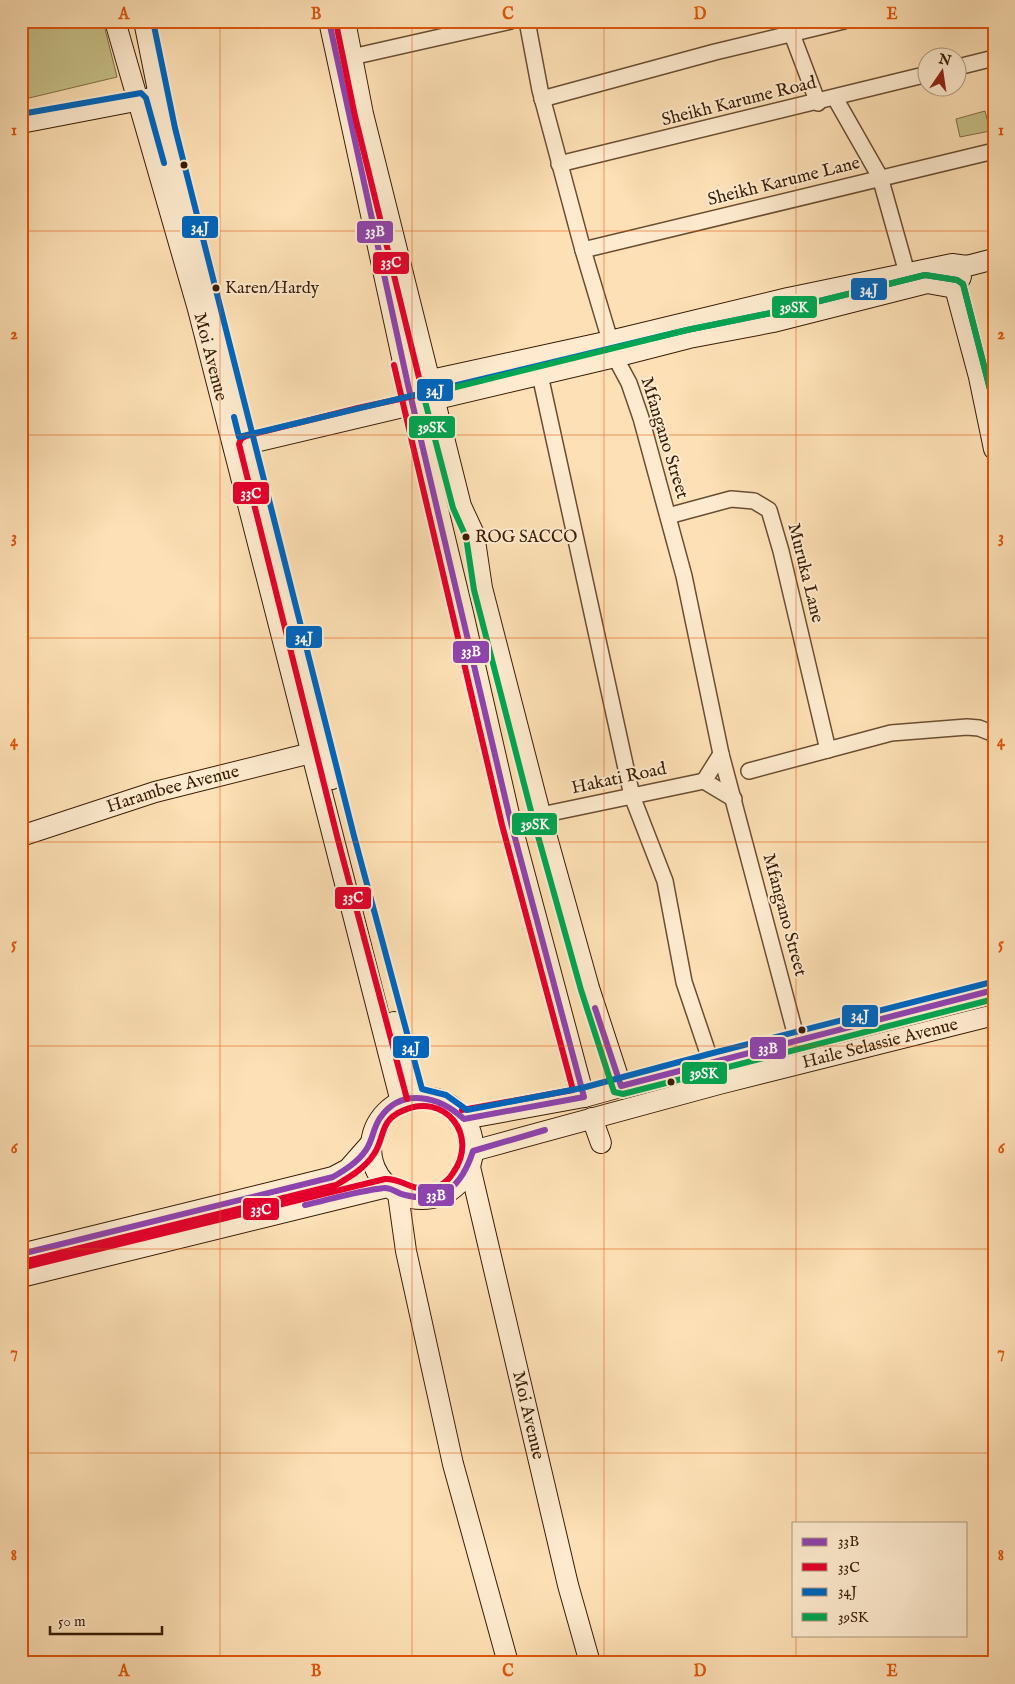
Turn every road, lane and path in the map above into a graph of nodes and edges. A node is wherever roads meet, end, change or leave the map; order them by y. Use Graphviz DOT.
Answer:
graph roads {
  1 [pos="114,21"];
  2 [pos="144,21"];
  3 [pos="329,21"];
  4 [pos="345,21"];
  5 [pos="510,21"];
  6 [pos="527,21"];
  7 [pos="844,21"];
  8 [pos="789,27"];
  9 [pos="344,58"];
  10 [pos="994,58"];
  11 [pos="968,64"];
  12 [pos="918,77"];
  13 [pos="160,95"];
  14 [pos="835,98"];
  15 [pos="542,99"];
  16 [pos="138,101"];
  17 [pos="818,102"];
  18 [pos="21,123"];
  19 [pos="994,151"];
  20 [pos="559,164"];
  21 [pos="880,177"];
  22 [pos="583,250"];
  23 [pos="398,252"];
  24 [pos="379,256"];
  25 [pos="994,258"];
  26 [pos="967,266"];
  27 [pos="907,272"];
  28 [pos="955,288"];
  29 [pos="612,349"];
  30 [pos="540,375"];
  31 [pos="430,380"];
  32 [pos="408,385"];
  33 [pos="434,401"];
  34 [pos="412,405"];
  35 [pos="240,446"];
  36 [pos="994,449"];
  37 [pos="668,516"];
  38 [pos="994,734"];
  39 [pos="828,750"];
  40 [pos="318,752"];
  41 [pos="721,754"];
  42 [pos="749,771"];
  43 [pos="704,781"];
  44 [pos="632,796"];
  45 [pos="734,800"];
  46 [pos="540,812"];
  47 [pos="510,818"];
  48 [pos="21,836"];
  49 [pos="549,840"];
  50 [pos="518,847"];
  51 [pos="994,990"];
  52 [pos="994,1015"];
  53 [pos="797,1040"];
  54 [pos="711,1062"];
  55 [pos="621,1086"];
  56 [pos="584,1097"];
  57 [pos="408,1100"];
  58 [pos="592,1118"];
  59 [pos="464,1119"];
  60 [pos="601,1143"];
  61 [pos="370,1144"];
  62 [pos="471,1159"];
  63 [pos="393,1190"];
  64 [pos="21,1254"];
  65 [pos="21,1277"];
  66 [pos="508,1663"];
  67 [pos="590,1663"];
  1 -- 16 [label="main road, Moi Avenue"];
  2 -- 13 [label="main road, Moi Avenue"];
  3 -- 9 [label="main road"];
  4 -- 9 [label="main road"];
  5 -- 9 [label="street"];
  6 -- 15 [label="street, Mfangano Street"];
  7 -- 8 [label="street"];
  8 -- 15 [label="street"];
  8 -- 17 [label="street"];
  9 -- 23 [label="main road"];
  9 -- 24 [label="main road"];
  10 -- 11 [label="street"];
  12 -- 14 [label="street, Sheikh Karume Road"];
  13 -- 16 [label="main road"];
  13 -- 35 [label="main road, Moi Avenue"];
  14 -- 17 [label="street, Sheikh Karume Road"];
  14 -- 21 [label="street"];
  15 -- 20 [label="street, Mfangano Street"];
  16 -- 18 [label="main road"];
  16 -- 35 [label="main road, Moi Avenue"];
  17 -- 20 [label="street, Sheikh Karume Road"];
  19 -- 21 [label="street, Sheikh Karume Lane"];
  20 -- 22 [label="street, Mfangano Street"];
  21 -- 22 [label="street, Sheikh Karume Lane"];
  21 -- 27 [label="street"];
  22 -- 29 [label="street, Mfangano Street"];
  23 -- 24 [label="main road"];
  23 -- 31 [label="main road"];
  24 -- 32 [label="main road"];
  25 -- 26 [label="main road"];
  26 -- 27 [label="main road"];
  26 -- 28 [label="main road"];
  27 -- 29 [label="main road"];
  28 -- 29 [label="main road"];
  28 -- 36 [label="main road"];
  29 -- 30 [label="main road"];
  29 -- 31 [label="main road"];
  29 -- 37 [label="street, Mfangano Street"];
  30 -- 33 [label="main road"];
  30 -- 44 [label="street"];
  31 -- 32 [label="main road"];
  31 -- 33 [label="main road"];
  32 -- 34 [label="main road"];
  33 -- 34 [label="main road"];
  33 -- 46 [label="main road"];
  34 -- 35 [label="main road"];
  34 -- 47 [label="main road"];
  35 -- 40 [label="main road, Moi Avenue"];
  37 -- 39 [label="street, Muruka Lane"];
  37 -- 41 [label="street, Mfangano Street"];
  38 -- 39 [label="street"];
  39 -- 42 [label="street"];
  40 -- 48 [label="main road, Harambee Avenue"];
  40 -- 57 [label="main road, Moi Avenue"];
  41 -- 42 [label="street"];
  41 -- 43 [label="street"];
  41 -- 45 [label="street, Mfangano Street"];
  42 -- 45 [label="street"];
  43 -- 44 [label="street, Hakati Road"];
  43 -- 45 [label="street"];
  44 -- 46 [label="street, Hakati Road"];
  44 -- 54 [label="street"];
  45 -- 53 [label="street, Mfangano Street"];
  46 -- 47 [label="main road"];
  46 -- 49 [label="main road"];
  47 -- 50 [label="main road"];
  49 -- 50 [label="main road"];
  49 -- 55 [label="main road"];
  50 -- 56 [label="main road"];
  51 -- 53 [label="main road, Haile Selassie Avenue"];
  52 -- 58 [label="main road, Haile Selassie Avenue"];
  53 -- 54 [label="main road, Haile Selassie Avenue"];
  54 -- 55 [label="main road, Haile Selassie Avenue"];
  55 -- 56 [label="main road, Haile Selassie Avenue"];
  56 -- 59 [label="main road, Haile Selassie Avenue"];
  57 -- 59 [label="main road"];
  57 -- 61 [label="main road"];
  58 -- 60 [label="main road"];
  58 -- 62 [label="main road, Haile Selassie Avenue"];
  59 -- 62 [label="main road"];
  61 -- 63 [label="main road"];
  61 -- 64 [label="main road"];
  62 -- 63 [label="main road"];
  62 -- 67 [label="main road, Moi Avenue"];
  63 -- 65 [label="main road"];
  63 -- 66 [label="main road"];
}
